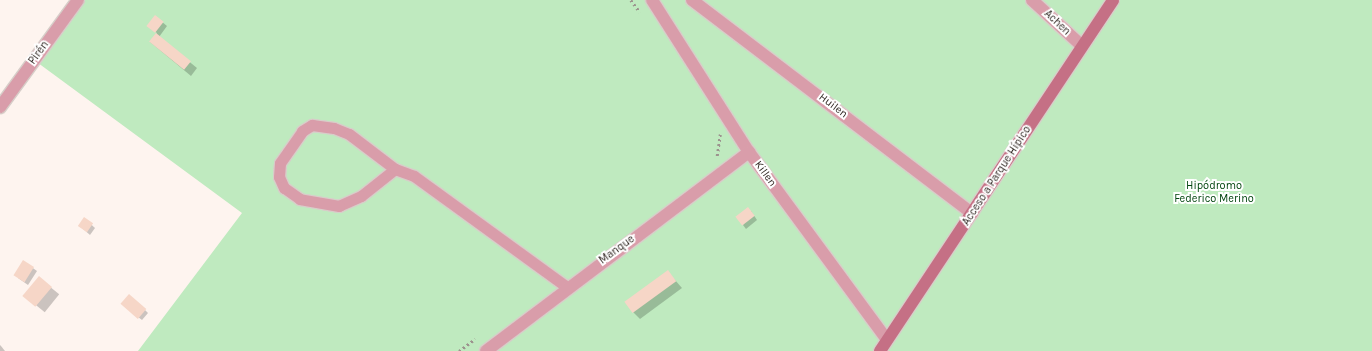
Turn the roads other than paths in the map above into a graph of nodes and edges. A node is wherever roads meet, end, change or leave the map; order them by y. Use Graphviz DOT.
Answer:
graph roads {
  1 [pos="78,0"];
  2 [pos="652,0"];
  3 [pos="692,0"];
  4 [pos="1032,0"];
  5 [pos="1113,0"];
  6 [pos="1082,46"];
  7 [pos="0,106"];
  8 [pos="749,152"];
  9 [pos="395,169"];
  10 [pos="972,213"];
  11 [pos="567,287"];
  12 [pos="887,340"];
  13 [pos="486,351"];
  14 [pos="880,351"];
  1 -- 7 [label="street, Pirén"];
  2 -- 8 [label="street, Killen"];
  3 -- 10 [label="street, Huilen"];
  4 -- 6 [label="street, Achen"];
  5 -- 6 [label="street, Acceso a Parque Hípico"];
  6 -- 10 [label="street, Acceso a Parque Hípico"];
  8 -- 11 [label="street, Manque"];
  8 -- 12 [label="street, Killen"];
  9 -- 9 [label="lane"];
  9 -- 11 [label="lane"];
  10 -- 12 [label="street, Acceso a Parque Hípico"];
  11 -- 13 [label="street, Manque"];
  12 -- 14 [label="street, Acceso a Parque Hípico"];
}
